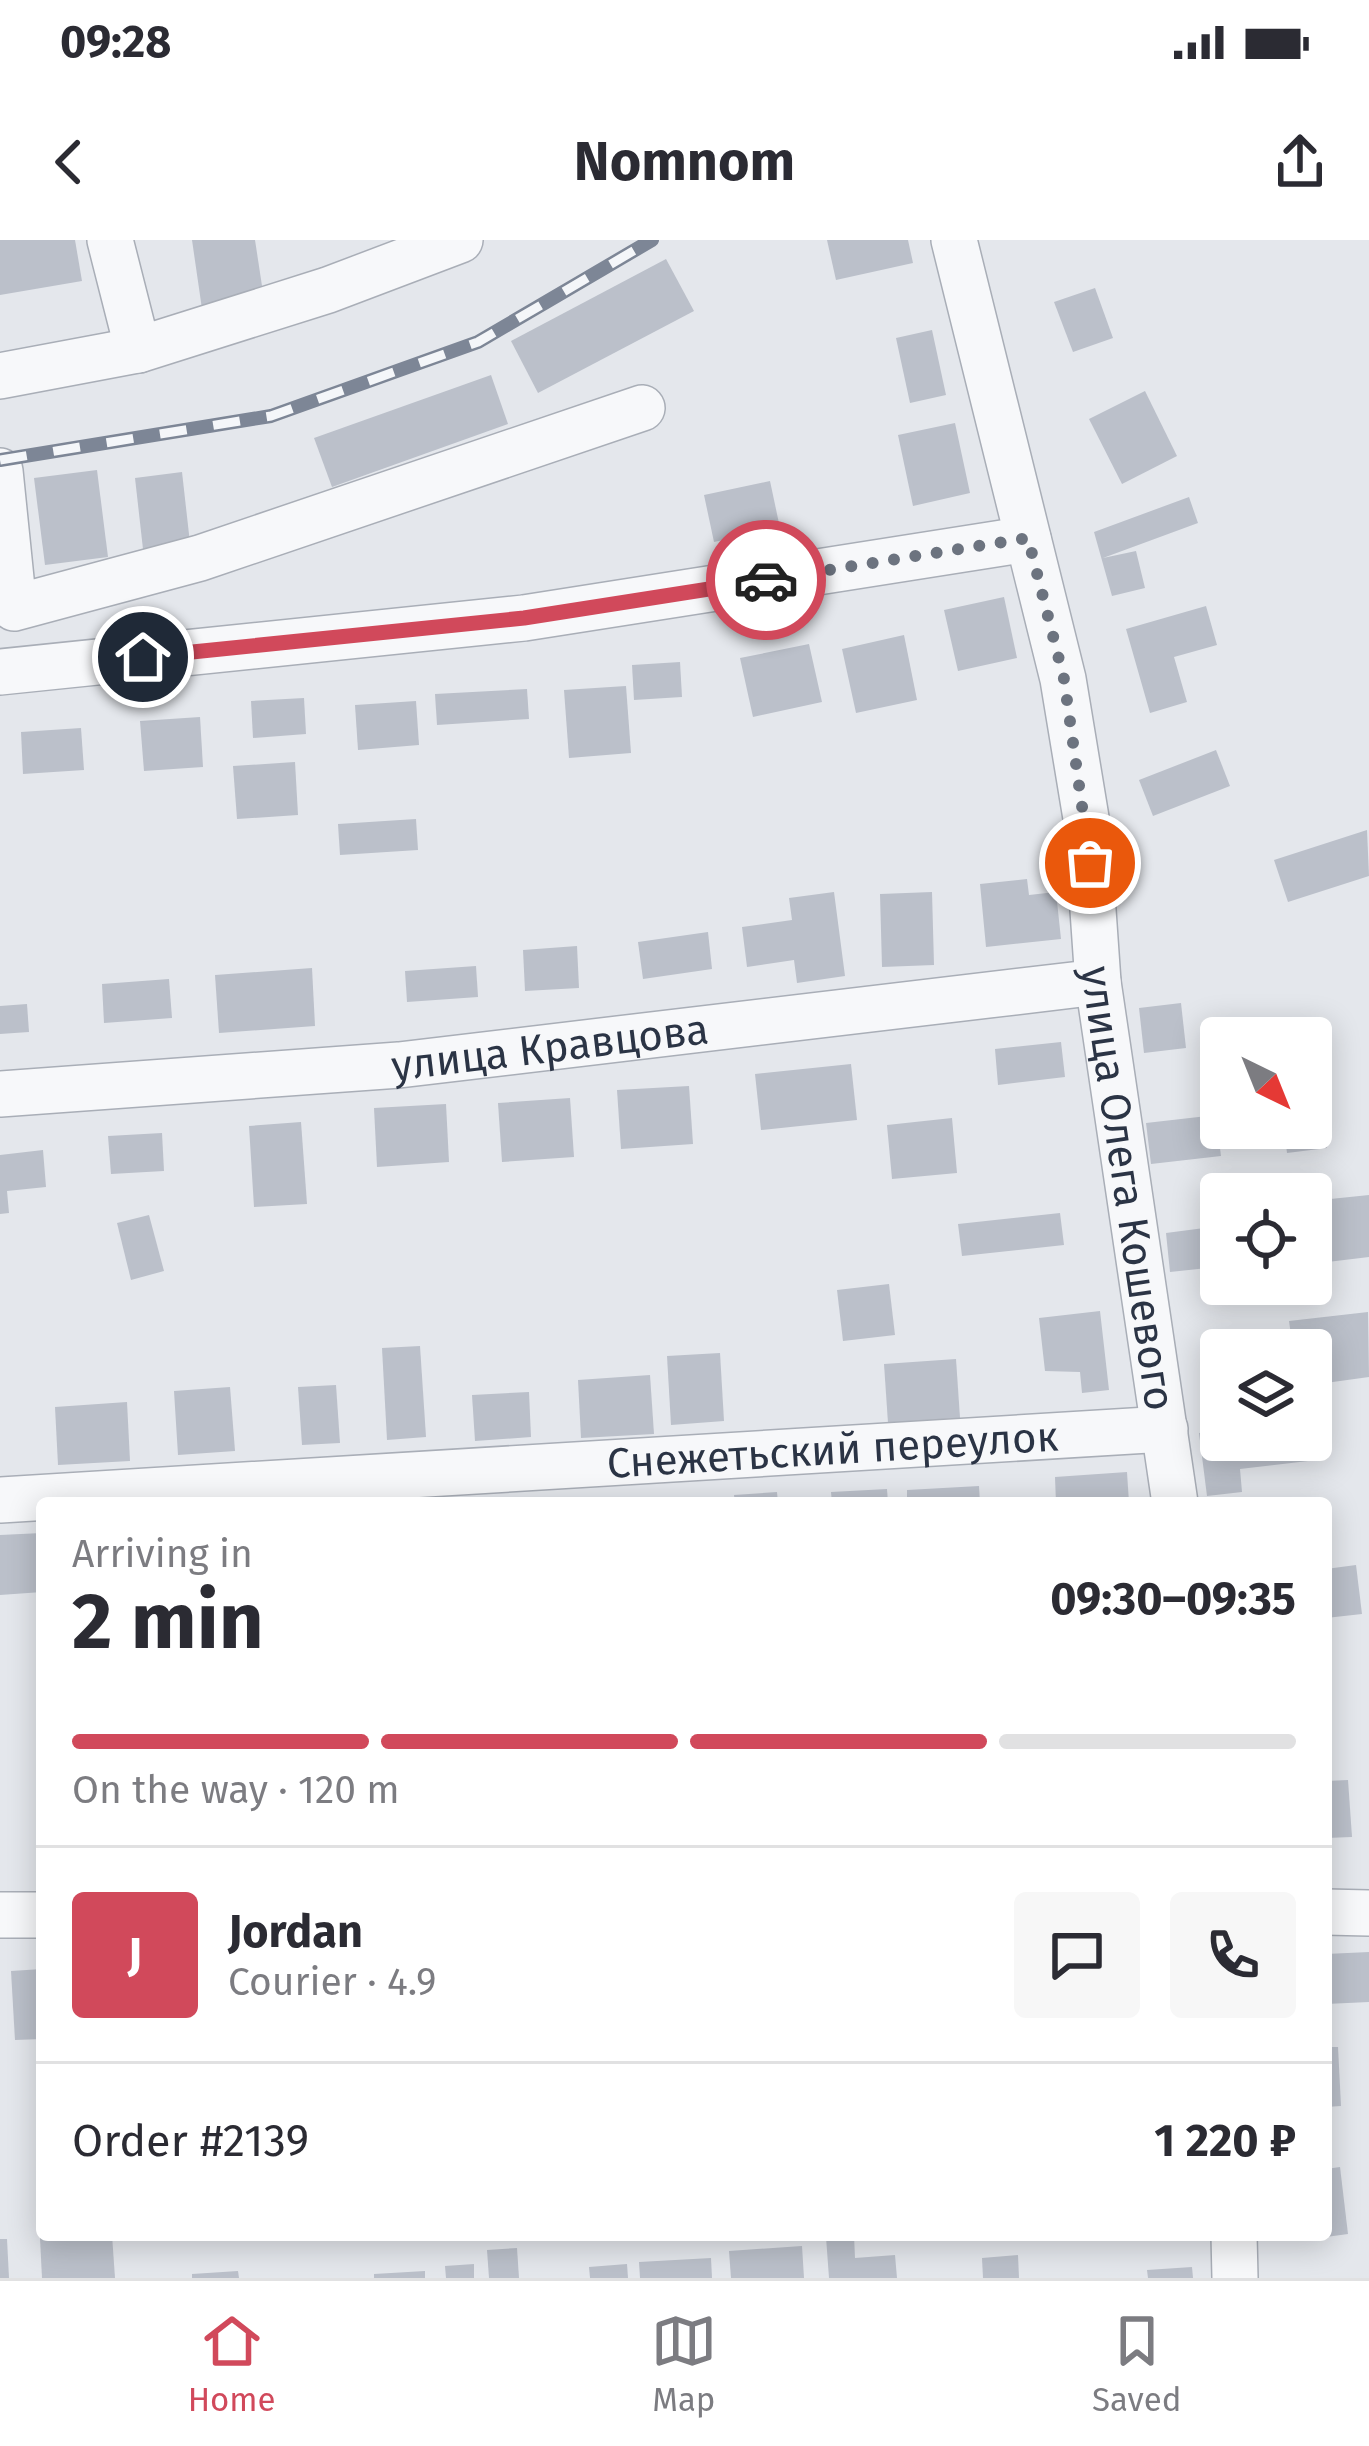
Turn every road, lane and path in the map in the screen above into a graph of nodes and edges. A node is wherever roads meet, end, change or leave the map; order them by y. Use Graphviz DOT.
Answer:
graph roads {
  1 [pos="110,240"];
  2 [pos="460,240"];
  3 [pos="954,240"];
  4 [pos="138,350"];
  5 [pos="0,376"];
  6 [pos="641,408"];
  7 [pos="0,472"];
  8 [pos="1028,538"];
  9 [pos="7,608"];
  10 [pos="0,672"];
  11 [pos="1099,982"];
  12 [pos="0,1094"];
  13 [pos="1165,1429"];
  14 [pos="65,1497"];
  15 [pos="1174,1497"];
  16 [pos="36,1499"];
  17 [pos="0,1501"];
  18 [pos="1332,1912"];
  19 [pos="1369,1913"];
  20 [pos="36,1915"];
  21 [pos="0,1916"];
  22 [pos="1234,2241"];
  23 [pos="1235,2278"];
  1 -- 4 [label="street"];
  2 -- 4 [label="street"];
  3 -- 8 [label="street, улица Олега Кошевого"];
  4 -- 5 [label="street"];
  6 -- 9 [label="street"];
  7 -- 9 [label="street"];
  8 -- 10 [label="street"];
  8 -- 11 [label="street, улица Олега Кошевого"];
  11 -- 12 [label="street, улица Кравцова"];
  11 -- 13 [label="street, улица Олега Кошевого"];
  13 -- 14 [label="street, Снежетьский переулок"];
  13 -- 15 [label="street, улица Олега Кошевого"];
  16 -- 17 [label="street, Снежетьский переулок"];
  18 -- 19 [label="street"];
  20 -- 21 [label="street"];
  22 -- 23 [label="street"];
}
